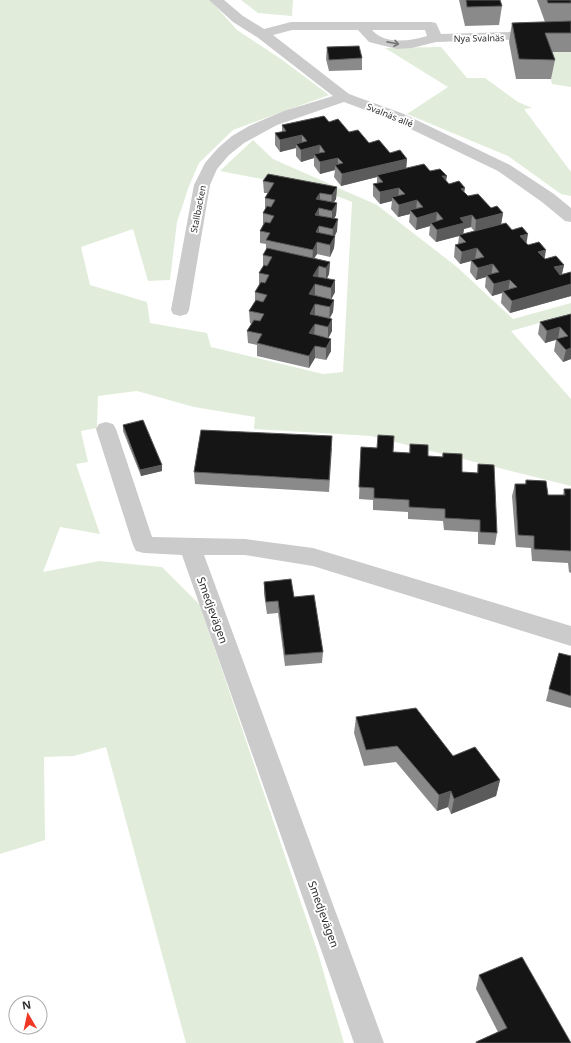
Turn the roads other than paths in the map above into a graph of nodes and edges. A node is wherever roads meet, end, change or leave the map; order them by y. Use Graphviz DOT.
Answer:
graph roads {
  1 [pos="216,0"];
  2 [pos="361,25"];
  3 [pos="262,34"];
  4 [pos="571,34"];
  5 [pos="436,38"];
  6 [pos="344,97"];
  7 [pos="571,217"];
  8 [pos="180,310"];
  9 [pos="106,429"];
  10 [pos="190,546"];
  11 [pos="571,636"];
  12 [pos="369,1043"];
  1 -- 3 [label="street, Svalnäs allé"];
  2 -- 3 [label="street"];
  2 -- 5 [label="street"];
  2 -- 5 [label="street, Nya Svalnäs, one-way"];
  3 -- 6 [label="street, Svalnäs allé"];
  4 -- 5 [label="street, Nya Svalnäs"];
  6 -- 7 [label="street, Svalnäs allé"];
  6 -- 8 [label="street, Stallbacken"];
  9 -- 10 [label="street"];
  10 -- 11 [label="street"];
  10 -- 12 [label="street, Smedjevägen"];
}
